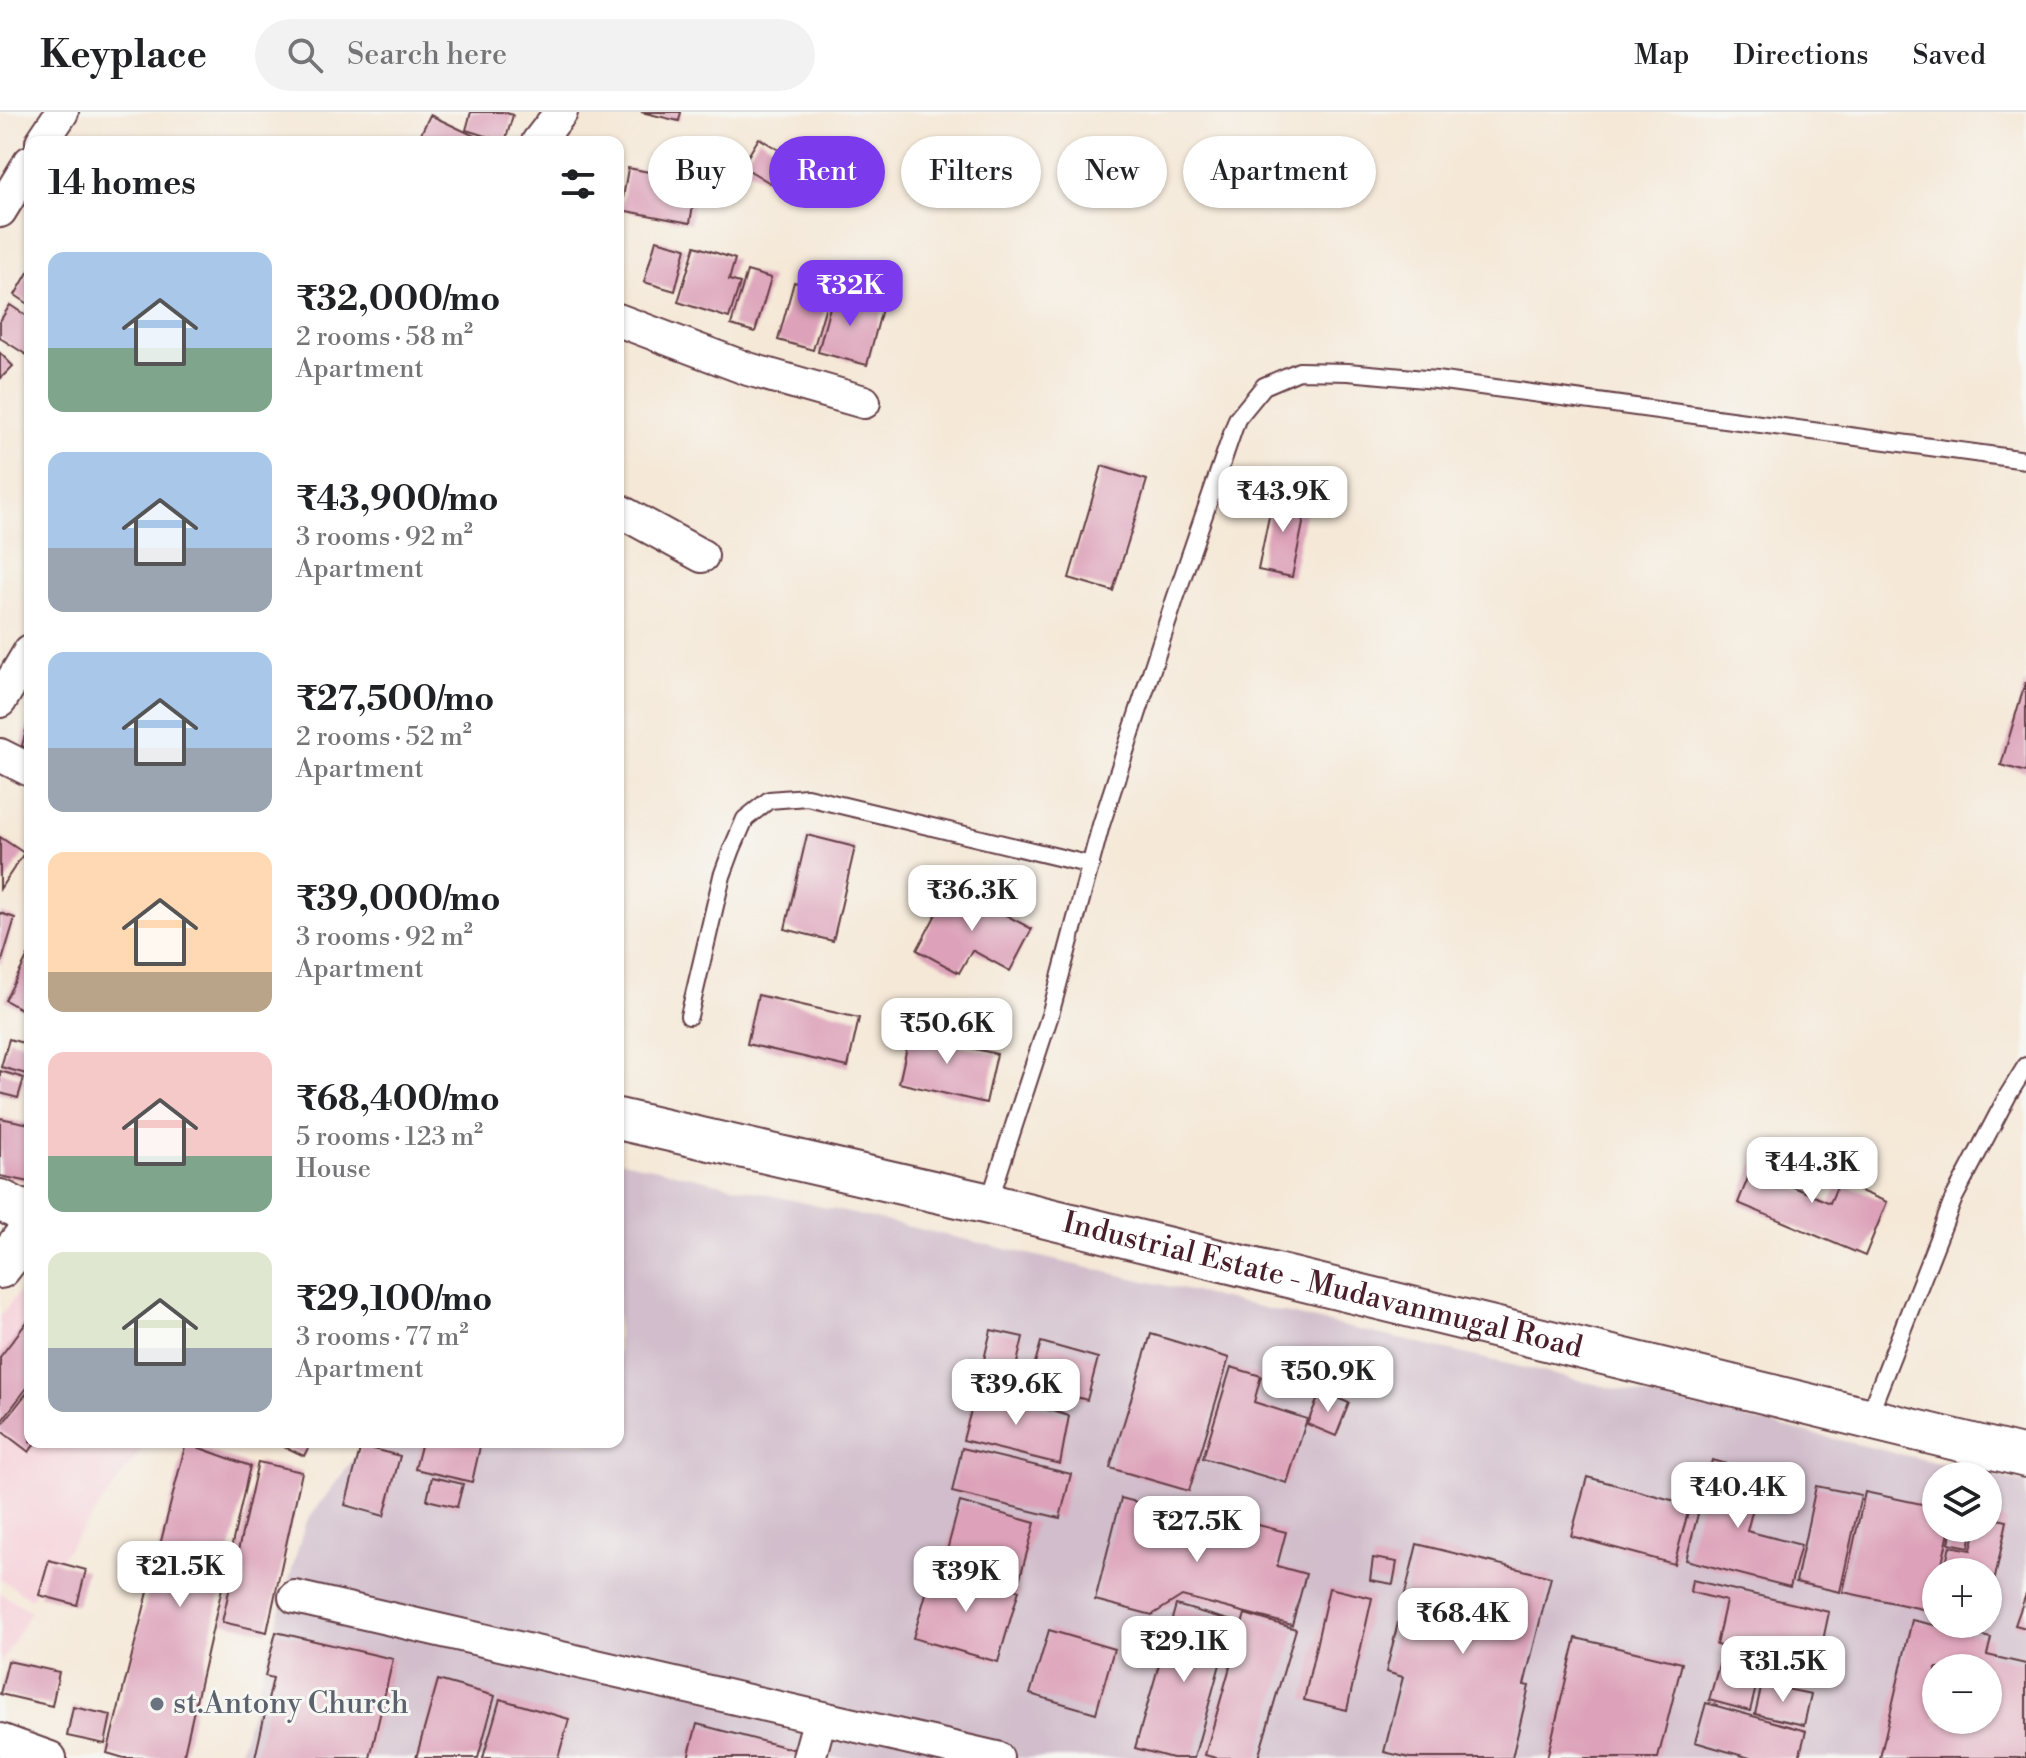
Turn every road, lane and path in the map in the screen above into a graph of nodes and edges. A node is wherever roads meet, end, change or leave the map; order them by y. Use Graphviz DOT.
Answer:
graph roads {
  1 [pos="62,112"];
  2 [pos="561,112"];
  3 [pos="46,136"];
  4 [pos="543,136"];
  5 [pos="24,179"];
  6 [pos="13,209"];
  7 [pos="624,322"];
  8 [pos="864,402"];
  9 [pos="2026,460"];
  10 [pos="624,513"];
  11 [pos="702,556"];
  12 [pos="24,661"];
  13 [pos="0,701"];
  14 [pos="0,755"];
  15 [pos="24,767"];
  16 [pos="1091,865"];
  17 [pos="689,1016"];
  18 [pos="2026,1066"];
  19 [pos="624,1120"];
  20 [pos="0,1200"];
  21 [pos="989,1204"];
  22 [pos="24,1212"];
  23 [pos="24,1238"];
  24 [pos="0,1268"];
  25 [pos="1867,1418"];
  26 [pos="2026,1457"];
  27 [pos="295,1597"];
  28 [pos="820,1718"];
  29 [pos="0,1740"];
  30 [pos="50,1758"];
  31 [pos="809,1758"];
  32 [pos="997,1758"];
  1 -- 3 [label="street"];
  2 -- 4 [label="street"];
  5 -- 6 [label="street"];
  7 -- 8 [label="street"];
  9 -- 16 [label="lane"];
  10 -- 11 [label="street"];
  12 -- 13 [label="street"];
  14 -- 15 [label="street"];
  16 -- 17 [label="lane"];
  16 -- 21 [label="lane"];
  18 -- 25 [label="lane"];
  19 -- 21 [label="street, Industrial Estate - Mudavanmugal Road"];
  20 -- 22 [label="street"];
  21 -- 25 [label="street, Industrial Estate - Mudavanmugal Road"];
  23 -- 24 [label="street"];
  25 -- 26 [label="street, Industrial Estate - Mudavanmugal Road"];
  27 -- 28 [label="street"];
  28 -- 31 [label="street"];
  28 -- 32 [label="street"];
  29 -- 30 [label="street"];
}
